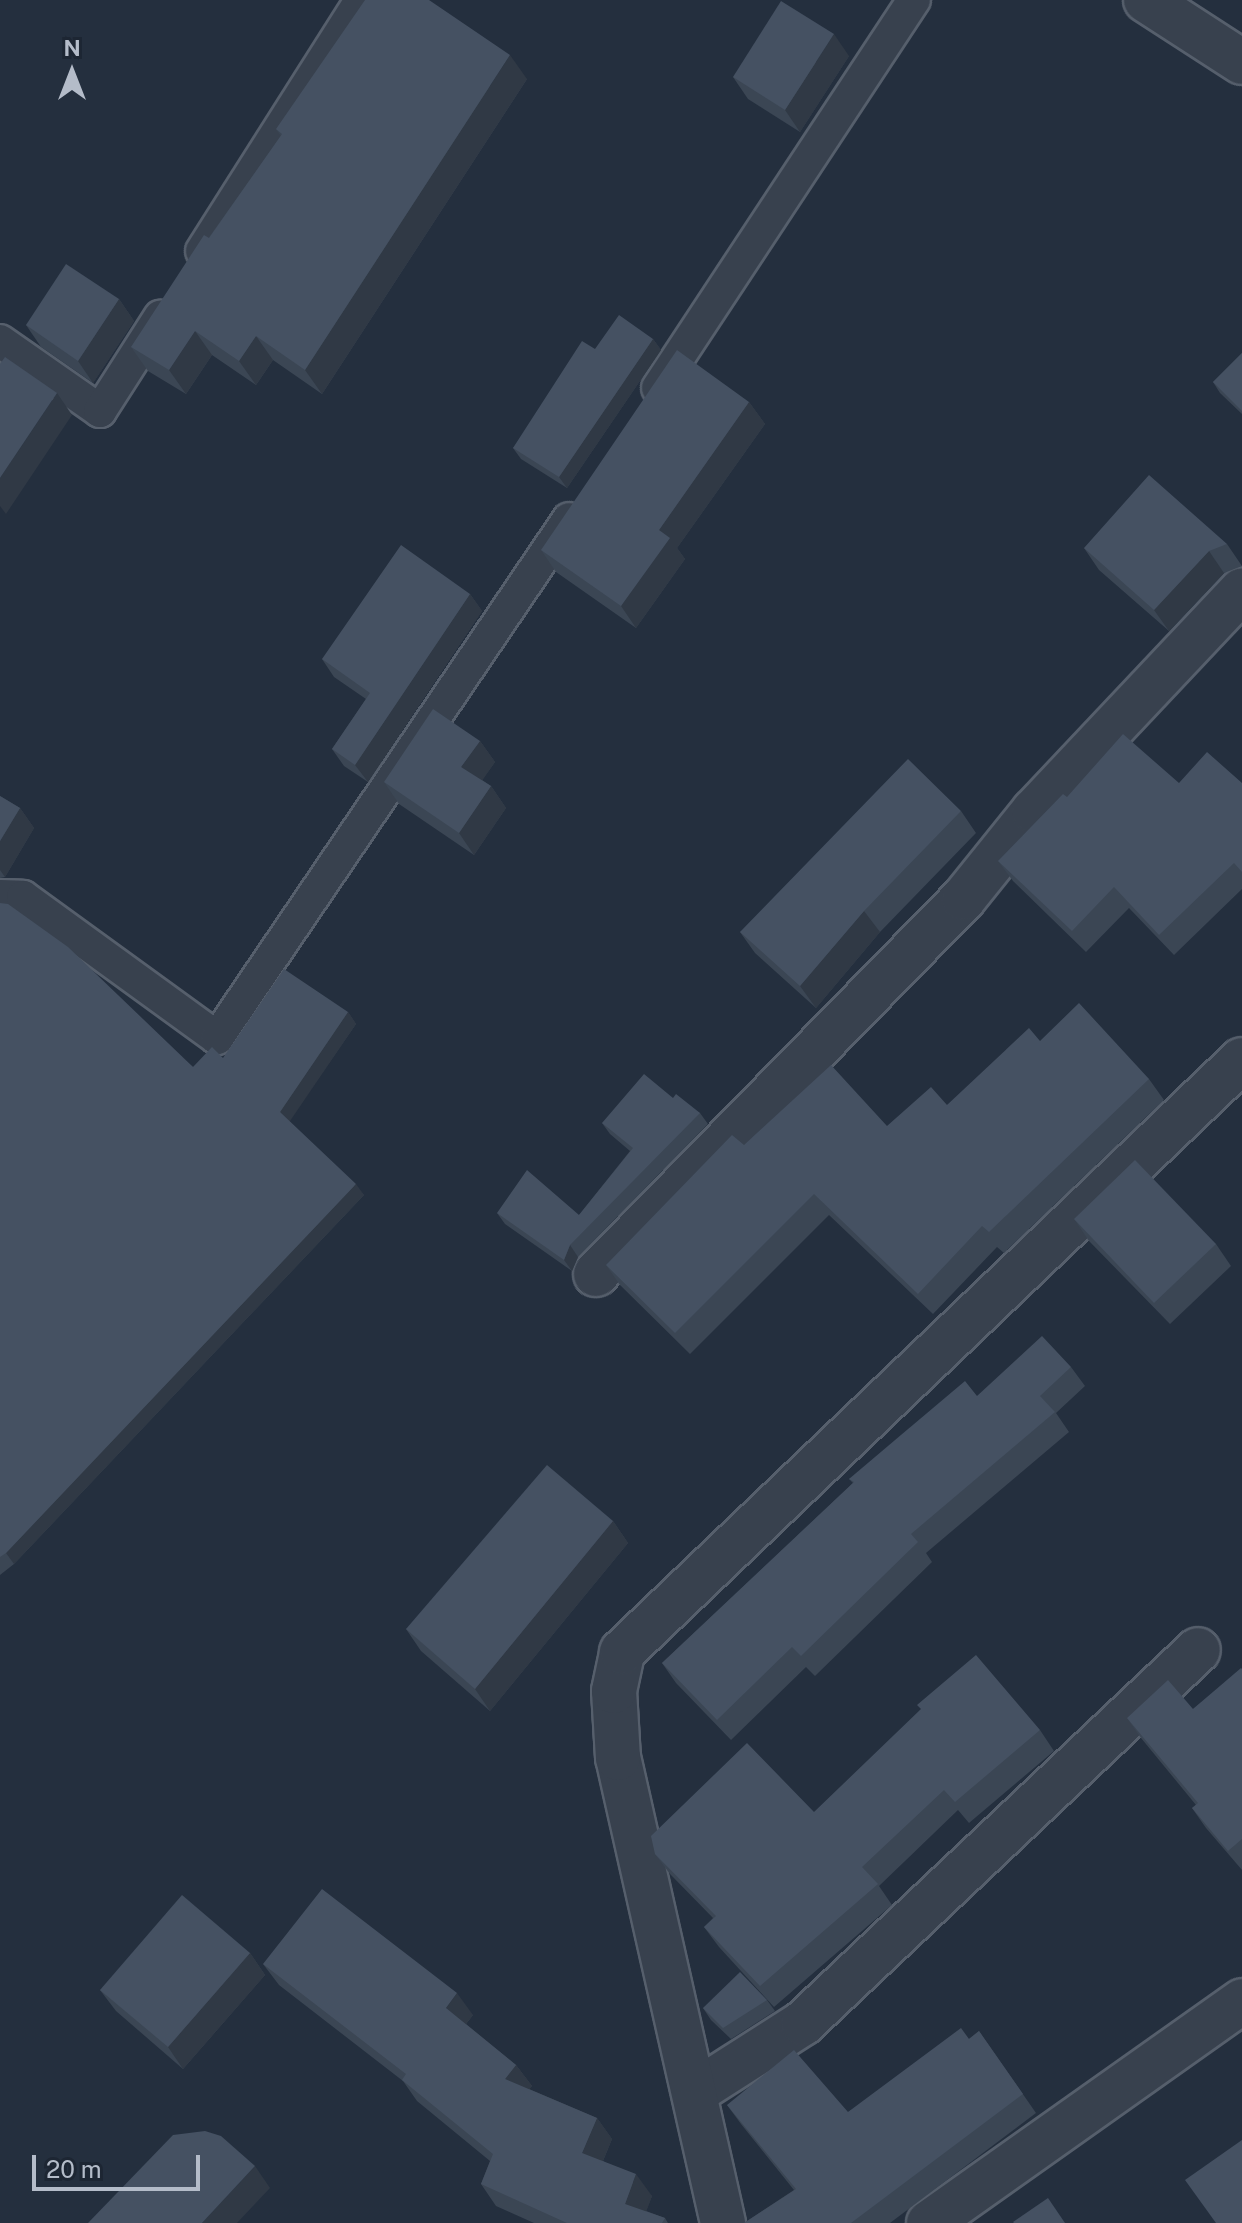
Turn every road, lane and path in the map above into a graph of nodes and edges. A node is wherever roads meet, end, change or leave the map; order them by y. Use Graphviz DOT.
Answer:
graph roads {
  1 [pos="361,0"];
  2 [pos="914,0"];
  3 [pos="1146,0"];
  4 [pos="1242,62"];
  5 [pos="0,341"];
  6 [pos="642,412"];
  7 [pos="589,490"];
  8 [pos="1242,590"];
  9 [pos="0,896"];
  10 [pos="1242,1060"];
  11 [pos="596,1274"];
  12 [pos="1198,1650"];
  13 [pos="1242,2001"];
  14 [pos="695,2092"];
  15 [pos="723,2223"];
  16 [pos="929,2223"];
  1 -- 5 [label="lane"];
  2 -- 6 [label="lane"];
  3 -- 4 [label="street"];
  7 -- 9 [label="lane"];
  8 -- 11 [label="street"];
  10 -- 14 [label="street"];
  12 -- 14 [label="street"];
  13 -- 16 [label="street"];
  14 -- 15 [label="street"];
}
